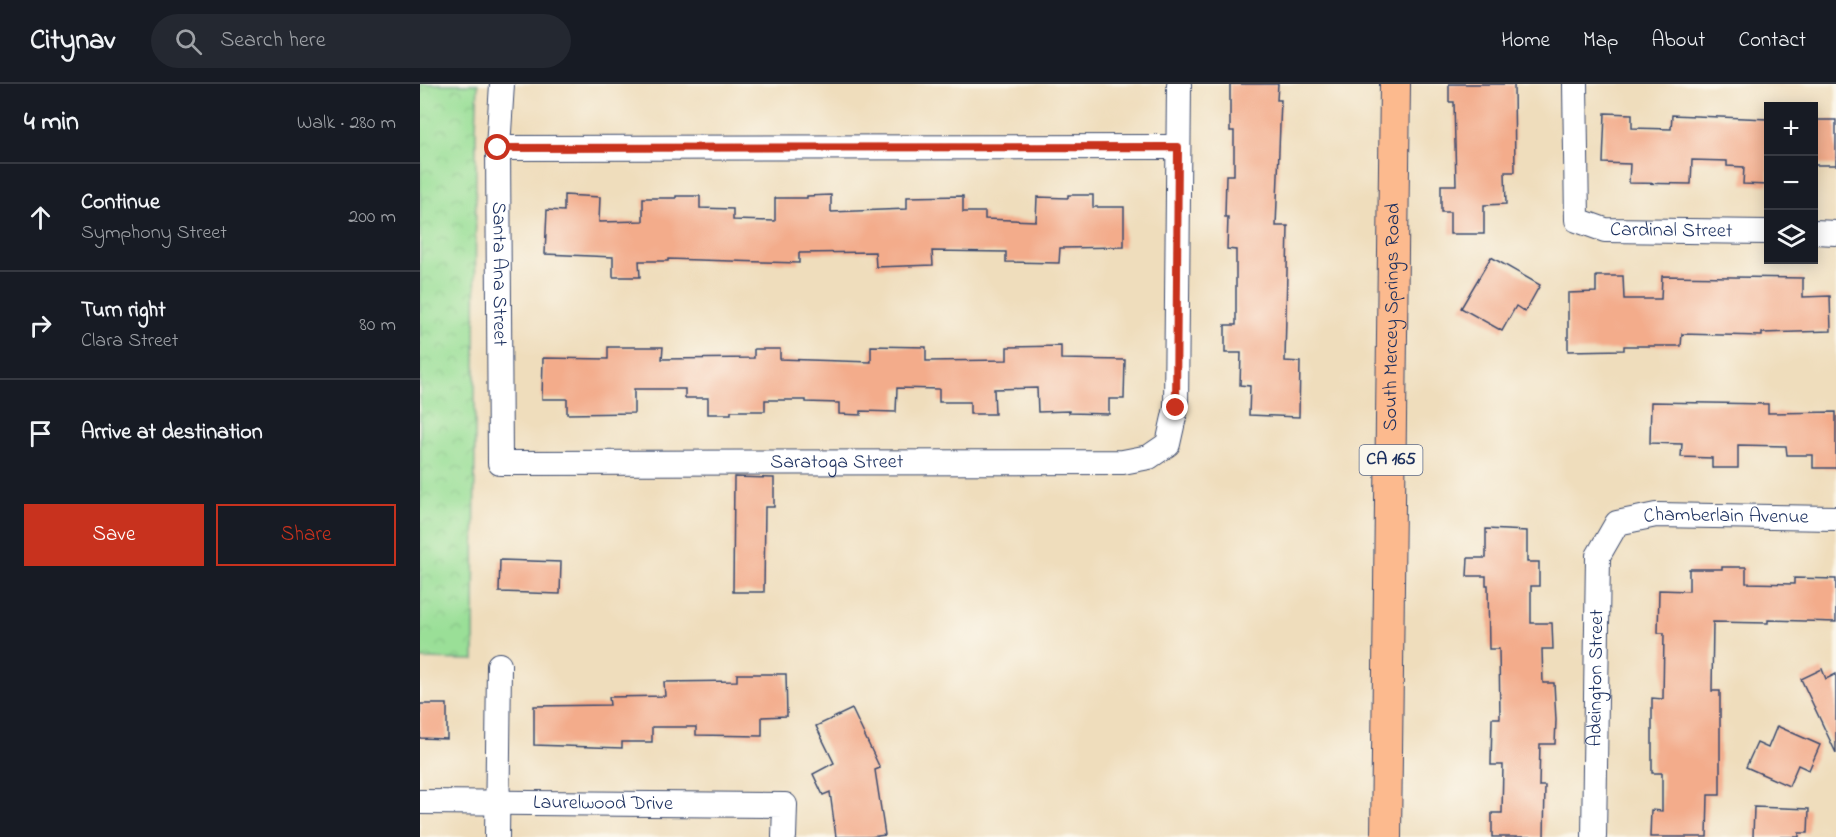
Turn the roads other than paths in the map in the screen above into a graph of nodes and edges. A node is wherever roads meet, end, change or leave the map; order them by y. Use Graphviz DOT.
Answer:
graph roads {
  1 [pos="502,84"];
  2 [pos="1179,84"];
  3 [pos="1395,84"];
  4 [pos="1575,84"];
  5 [pos="1178,147"];
  6 [pos="498,148"];
  7 [pos="1764,232"];
  8 [pos="1818,232"];
  9 [pos="1836,233"];
  10 [pos="500,464"];
  11 [pos="1836,518"];
  12 [pos="1617,523"];
  13 [pos="499,665"];
  14 [pos="420,802"];
  15 [pos="498,802"];
  16 [pos="497,837"];
  17 [pos="784,837"];
  18 [pos="1386,837"];
  19 [pos="1594,837"];
  1 -- 6 [label="street, Santa Ana Street"];
  2 -- 5 [label="street"];
  3 -- 18 [label="main road, South Mercey Springs Road / CA 165"];
  4 -- 7 [label="street, Cardinal Street"];
  5 -- 6 [label="street"];
  5 -- 10 [label="street, Saratoga Street"];
  6 -- 10 [label="street, Santa Ana Street"];
  8 -- 9 [label="street"];
  11 -- 12 [label="street, Chamberlain Avenue"];
  12 -- 19 [label="street, Adeington Street"];
  13 -- 15 [label="street"];
  14 -- 15 [label="street, Laurelwood Drive"];
  15 -- 16 [label="street"];
  15 -- 17 [label="street, Laurelwood Drive"];
}
